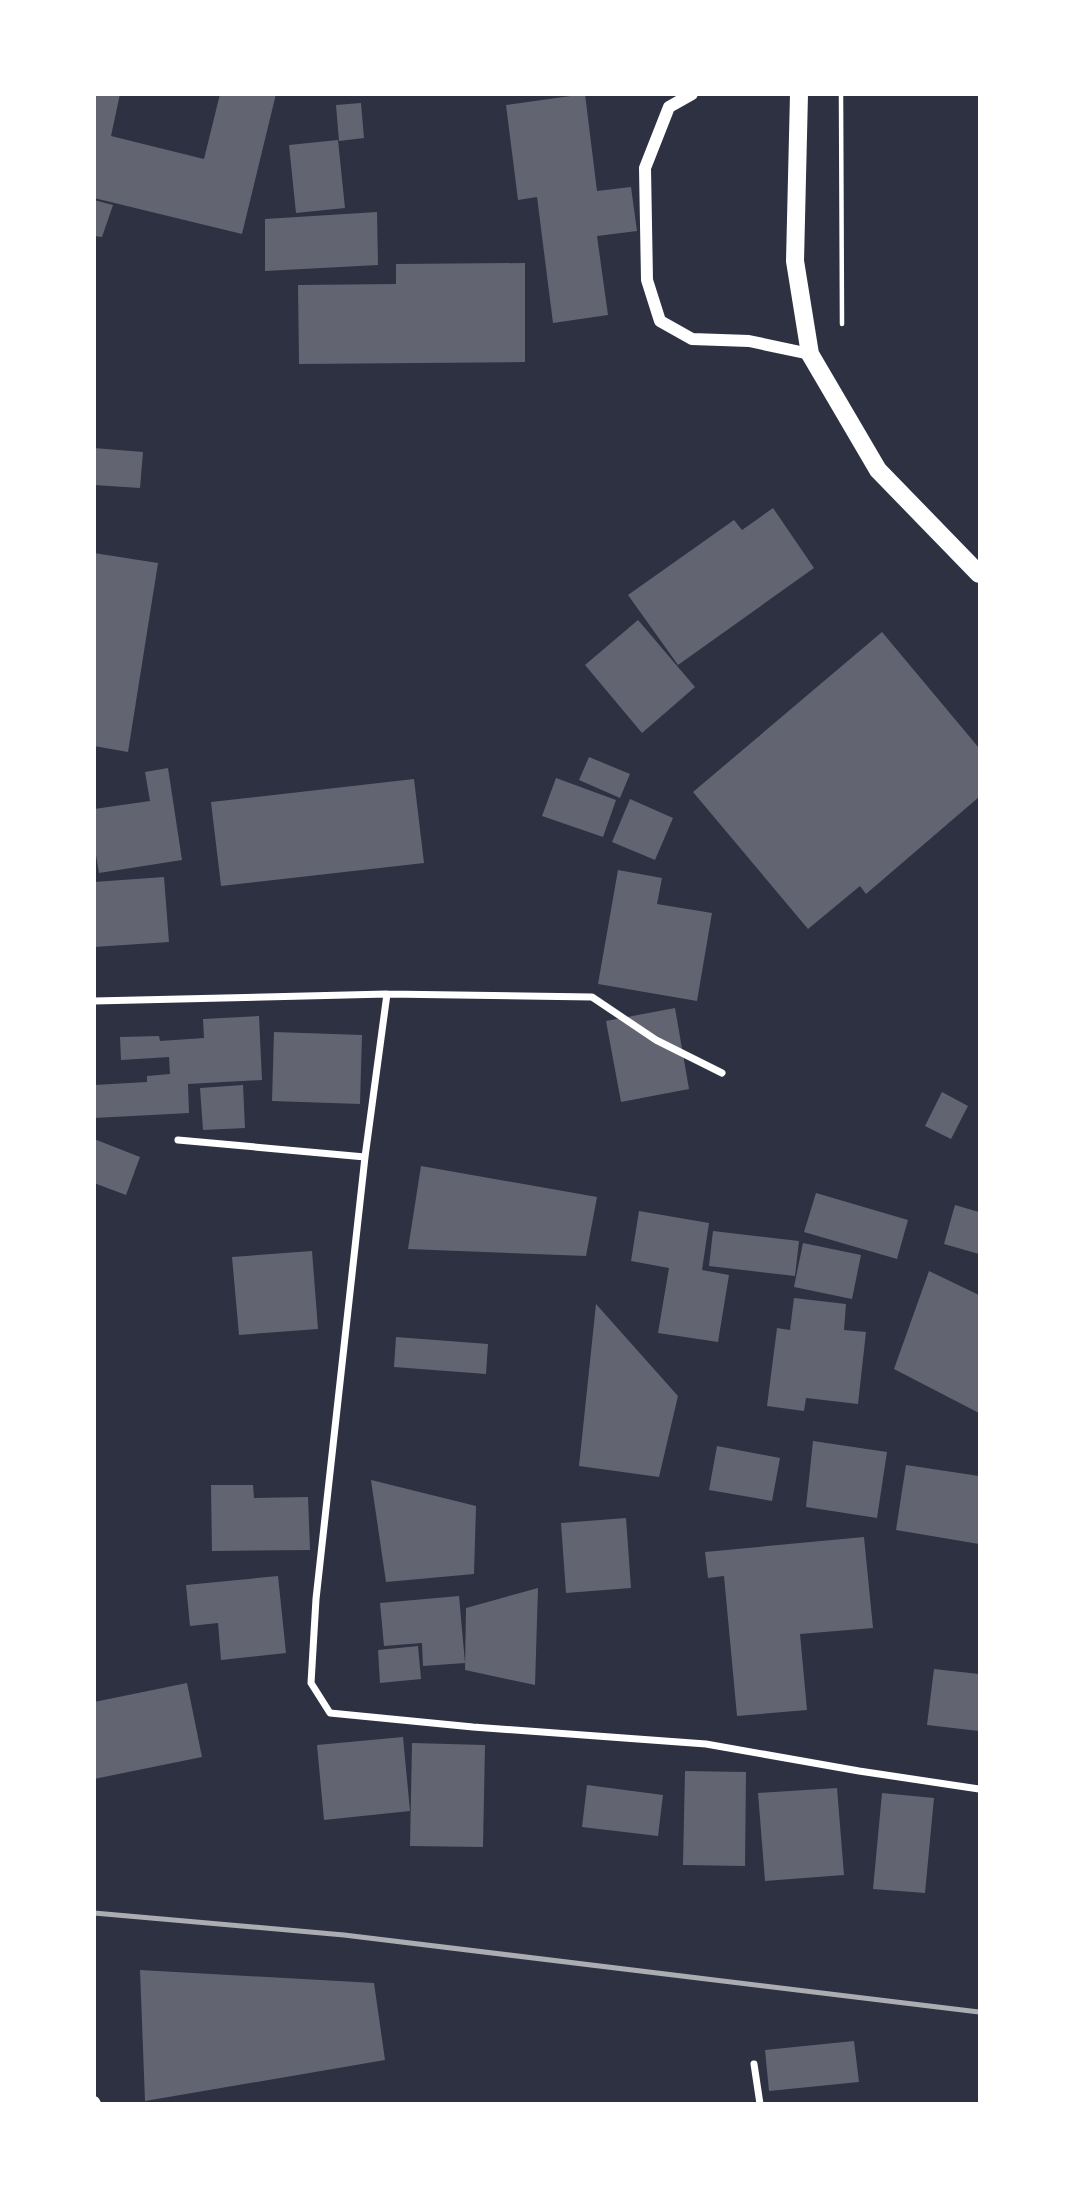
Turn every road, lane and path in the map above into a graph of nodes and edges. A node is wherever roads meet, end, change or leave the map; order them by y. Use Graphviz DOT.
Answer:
graph roads {
  1 [pos="692,94"];
  2 [pos="799,94"];
  3 [pos="841,94"];
  4 [pos="842,324"];
  5 [pos="810,354"];
  6 [pos="979,574"];
  7 [pos="387,994"];
  8 [pos="94,1001"];
  9 [pos="722,1073"];
  10 [pos="178,1140"];
  11 [pos="365,1157"];
  12 [pos="979,1789"];
  13 [pos="754,2064"];
  14 [pos="760,2104"];
  1 -- 5 [label="street"];
  2 -- 5 [label="main road"];
  3 -- 4 [label="path"];
  5 -- 6 [label="main road"];
  7 -- 8 [label="street"];
  7 -- 9 [label="street"];
  7 -- 11 [label="street"];
  10 -- 11 [label="street"];
  11 -- 12 [label="street"];
  13 -- 14 [label="street"];
}
